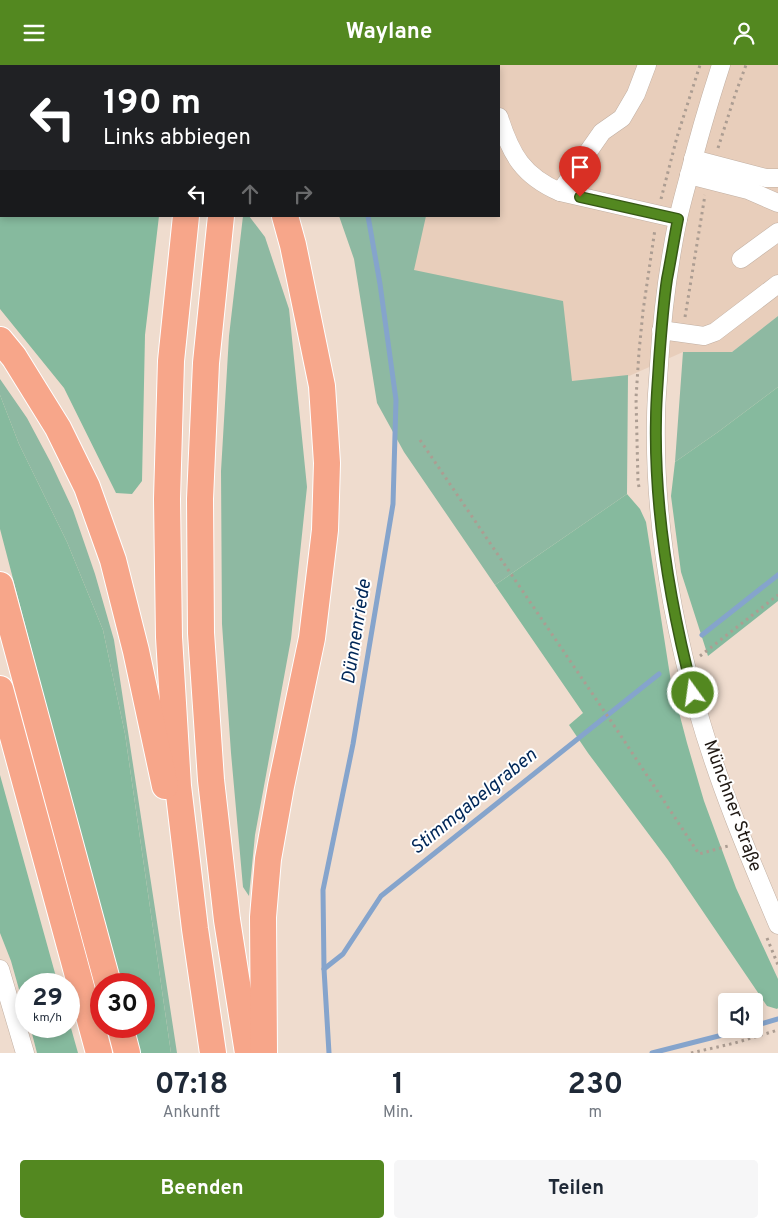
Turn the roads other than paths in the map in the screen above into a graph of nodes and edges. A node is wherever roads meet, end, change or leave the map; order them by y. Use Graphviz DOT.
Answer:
graph roads {
  1 [pos="647,65"];
  2 [pos="721,65"];
  3 [pos="500,120"];
  4 [pos="691,167"];
  5 [pos="778,178"];
  6 [pos="748,190"];
  7 [pos="778,191"];
  8 [pos="560,192"];
  9 [pos="778,203"];
  10 [pos="186,217"];
  11 [pos="221,217"];
  12 [pos="285,217"];
  13 [pos="678,219"];
  14 [pos="778,232"];
  15 [pos="741,259"];
  16 [pos="778,283"];
  17 [pos="661,330"];
  18 [pos="0,340"];
  19 [pos="0,585"];
  20 [pos="0,689"];
  21 [pos="778,925"];
  22 [pos="195,929"];
  23 [pos="0,969"];
  24 [pos="105,973"];
  25 [pos="123,1038"];
  26 [pos="25,1053"];
  27 [pos="99,1053"];
  28 [pos="127,1053"];
  29 [pos="213,1053"];
  30 [pos="248,1053"];
  31 [pos="264,1053"];
  1 -- 8 [label="street"];
  2 -- 4 [label="street, Münchner Straße"];
  3 -- 8 [label="street"];
  4 -- 5 [label="street"];
  4 -- 6 [label="street"];
  4 -- 13 [label="street, Münchner Straße"];
  6 -- 7 [label="street"];
  6 -- 9 [label="street"];
  8 -- 13 [label="street"];
  10 -- 22 [label="highway"];
  11 -- 30 [label="highway"];
  12 -- 31 [label="highway"];
  13 -- 17 [label="street, Münchner Straße"];
  14 -- 15 [label="street"];
  16 -- 17 [label="street"];
  17 -- 21 [label="street, Münchner Straße"];
  18 -- 22 [label="highway"];
  19 -- 24 [label="highway"];
  20 -- 27 [label="highway"];
  22 -- 29 [label="highway"];
  23 -- 26 [label="street"];
  25 -- 28 [label="highway"];
}
